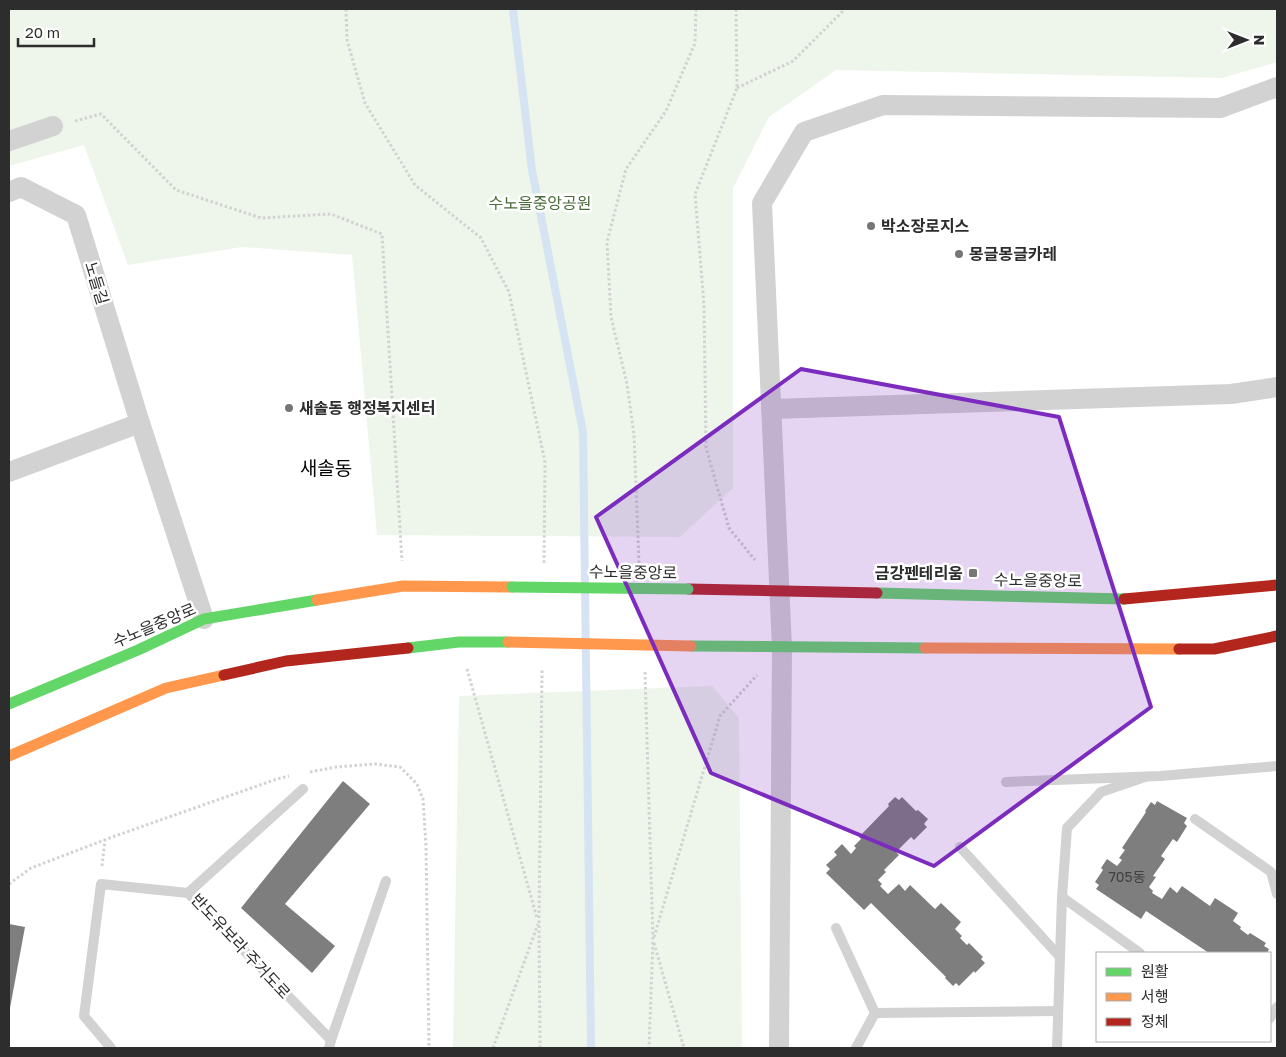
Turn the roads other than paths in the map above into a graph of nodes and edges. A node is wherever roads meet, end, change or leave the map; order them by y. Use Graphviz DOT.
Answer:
graph roads {
  1 [pos="1277,87"];
  2 [pos="53,126"];
  3 [pos="9,141"];
  4 [pos="9,192"];
  5 [pos="1277,387"];
  6 [pos="772,409"];
  7 [pos="140,423"];
  8 [pos="9,472"];
  9 [pos="1277,585"];
  10 [pos="780,590"];
  11 [pos="204,619"];
  12 [pos="1277,636"];
  13 [pos="782,648"];
  14 [pos="9,704"];
  15 [pos="9,756"];
  16 [pos="1277,766"];
  17 [pos="1145,777"];
  18 [pos="1006,782"];
  19 [pos="303,788"];
  20 [pos="1196,819"];
  21 [pos="960,847"];
  22 [pos="1274,868"];
  23 [pos="386,881"];
  24 [pos="188,893"];
  25 [pos="1277,894"];
  26 [pos="1062,897"];
  27 [pos="836,928"];
  28 [pos="1139,952"];
  29 [pos="1060,957"];
  30 [pos="1058,1011"];
  31 [pos="875,1013"];
  32 [pos="330,1044"];
  33 [pos="111,1048"];
  34 [pos="778,1048"];
  35 [pos="856,1048"];
  36 [pos="1057,1048"];
  1 -- 6 [label="street"];
  2 -- 3 [label="street"];
  4 -- 7 [label="street, 노들길"];
  5 -- 6 [label="street"];
  6 -- 10 [label="street"];
  7 -- 8 [label="street"];
  7 -- 11 [label="street, 노들길"];
  9 -- 10 [label="main road, 수노을중앙로"];
  10 -- 11 [label="main road, 수노을중앙로, bridge"];
  10 -- 13 [label="street"];
  11 -- 14 [label="main road, 수노을중앙로"];
  12 -- 13 [label="main road"];
  13 -- 15 [label="main road, bridge"];
  13 -- 34 [label="street"];
  16 -- 17 [label="lane"];
  17 -- 18 [label="lane"];
  17 -- 26 [label="lane"];
  19 -- 24 [label="lane, 반도유보라 주거도로"];
  20 -- 22 [label="lane"];
  21 -- 29 [label="lane"];
  22 -- 25 [label="lane"];
  23 -- 32 [label="lane"];
  24 -- 32 [label="lane, 반도유보라 주거도로"];
  24 -- 33 [label="lane"];
  26 -- 28 [label="lane"];
  26 -- 29 [label="lane"];
  27 -- 31 [label="lane"];
  29 -- 30 [label="lane"];
  30 -- 31 [label="lane"];
  30 -- 36 [label="lane"];
  31 -- 35 [label="lane"];
}
